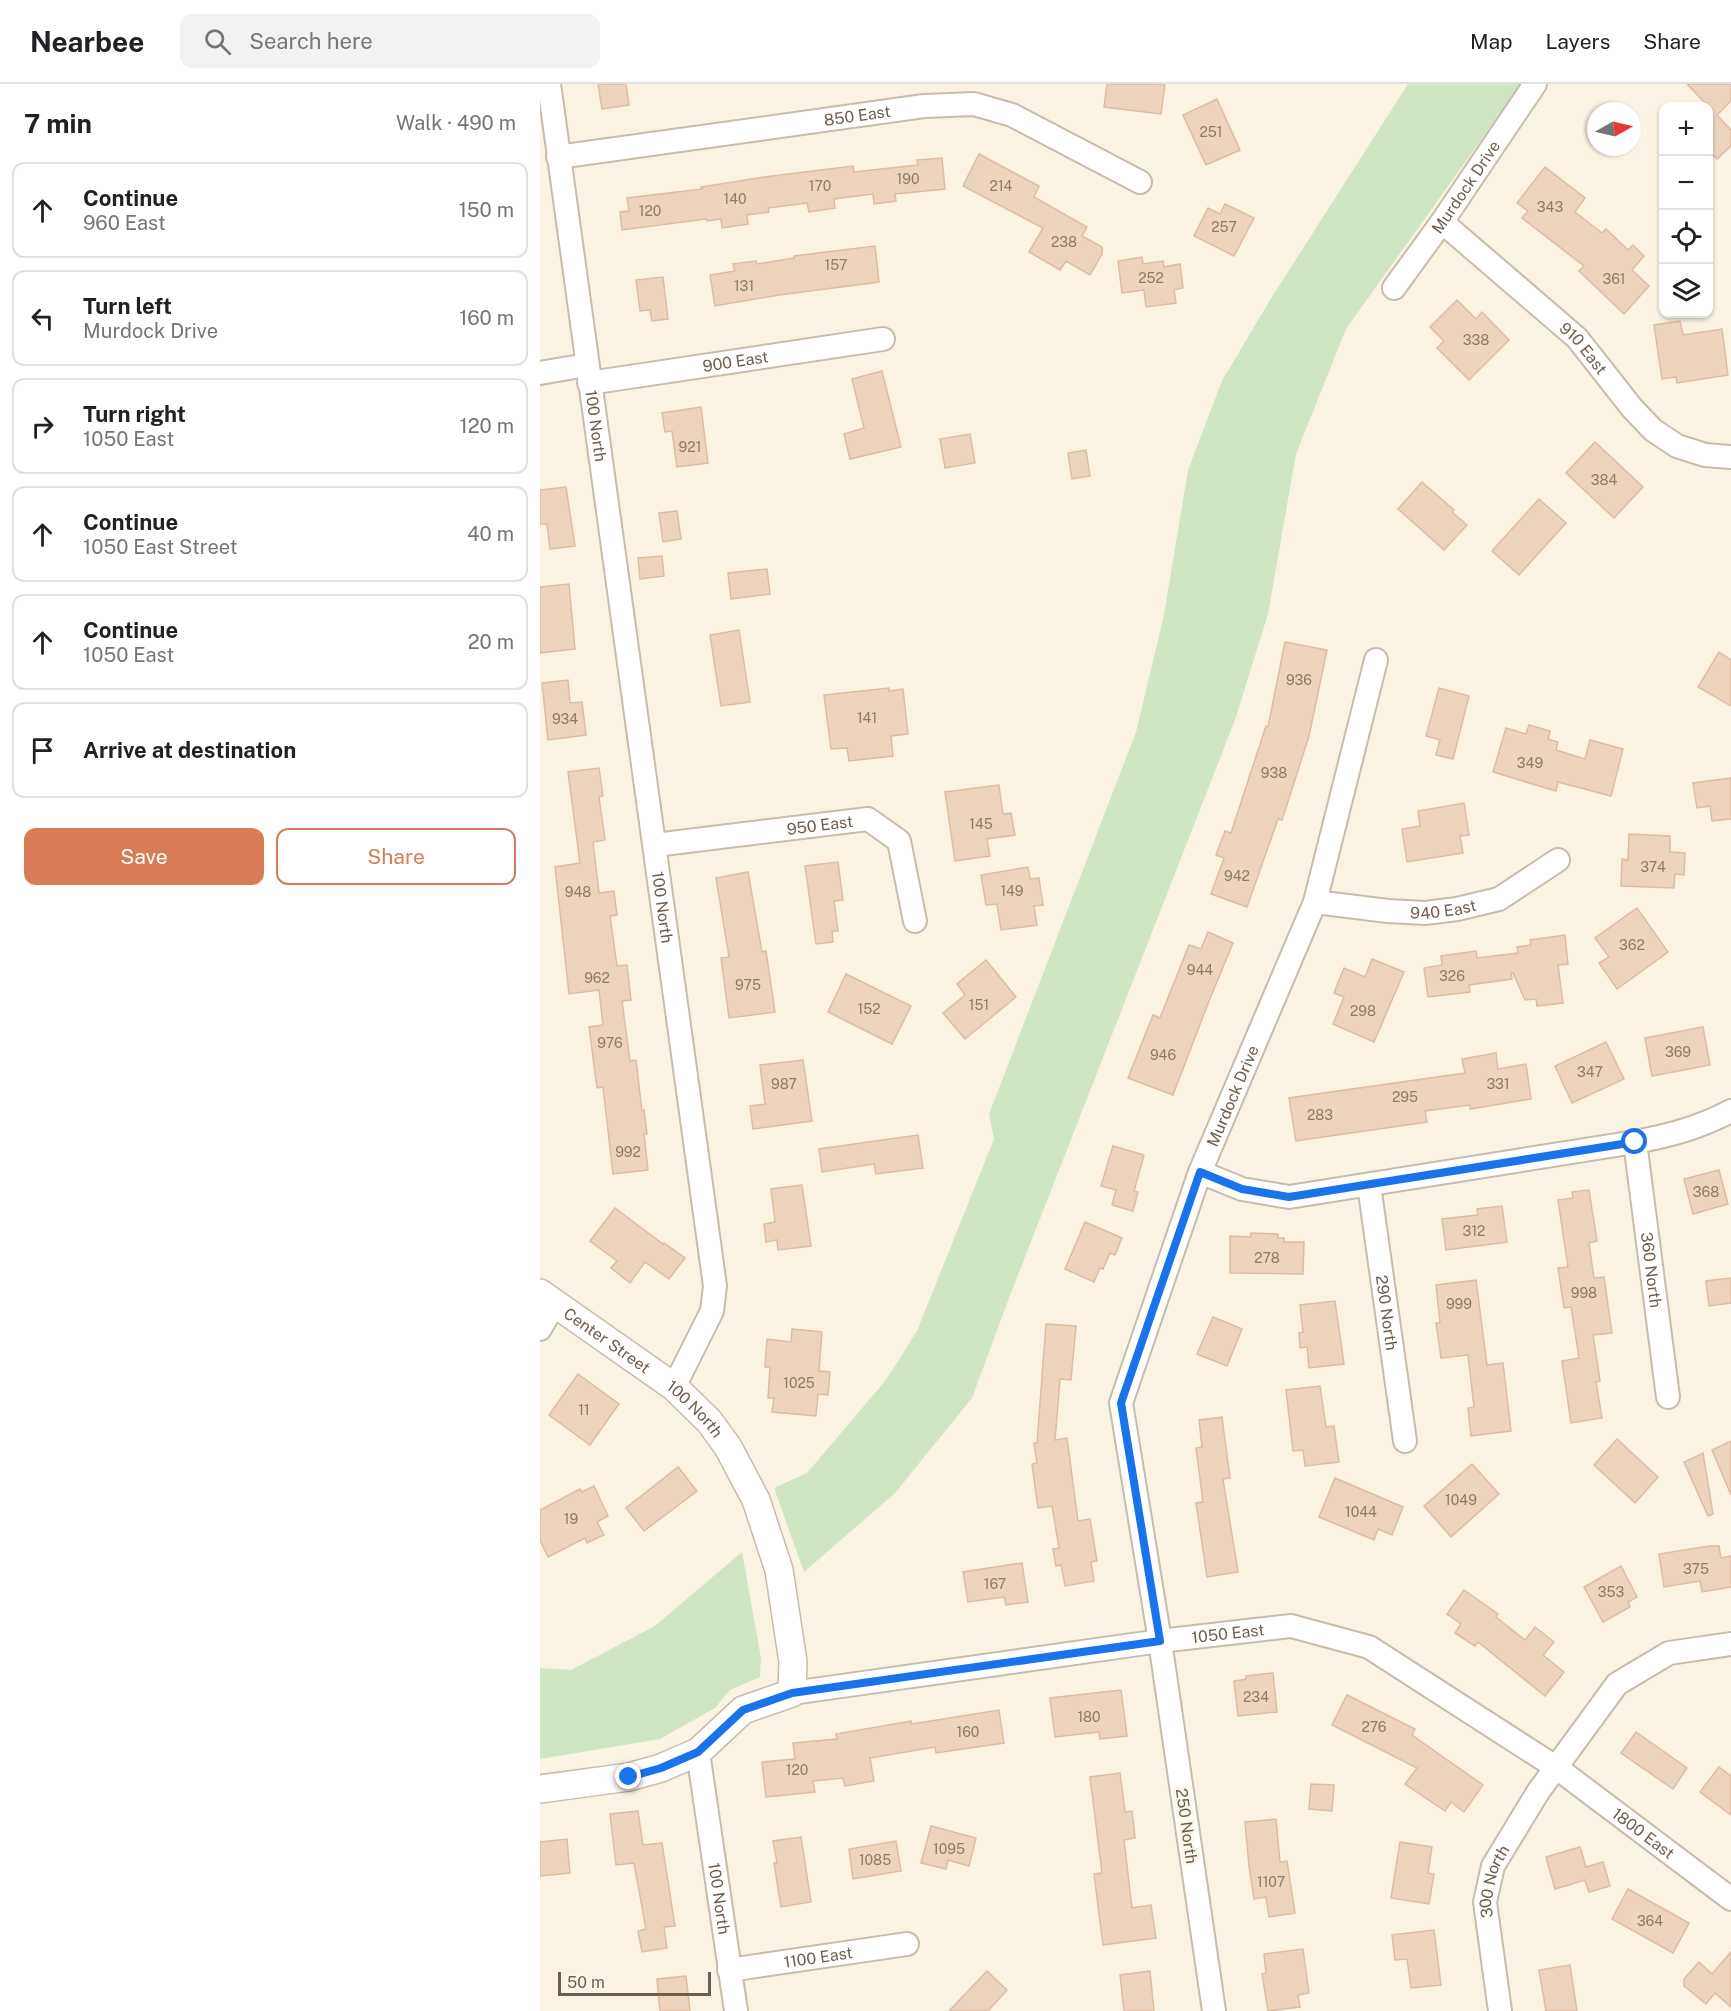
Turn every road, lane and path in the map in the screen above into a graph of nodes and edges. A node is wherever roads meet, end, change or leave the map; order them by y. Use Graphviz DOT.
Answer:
graph roads {
  1 [pos="549,84"];
  2 [pos="1534,84"];
  3 [pos="972,94"];
  4 [pos="558,157"];
  5 [pos="1140,182"];
  6 [pos="1442,222"];
  7 [pos="1394,288"];
  8 [pos="883,339"];
  9 [pos="540,373"];
  10 [pos="588,374"];
  11 [pos="1731,457"];
  12 [pos="1376,660"];
  13 [pos="655,845"];
  14 [pos="1558,860"];
  15 [pos="1315,902"];
  16 [pos="915,921"];
  17 [pos="1731,1111"];
  18 [pos="1635,1142"];
  19 [pos="1200,1172"];
  20 [pos="1369,1185"];
  21 [pos="547,1298"];
  22 [pos="540,1329"];
  23 [pos="674,1387"];
  24 [pos="1668,1397"];
  25 [pos="1405,1441"];
  26 [pos="1160,1641"];
  27 [pos="1731,1644"];
  28 [pos="792,1693"];
  29 [pos="698,1752"];
  30 [pos="1557,1768"];
  31 [pos="540,1789"];
  32 [pos="1731,1899"];
  33 [pos="907,1944"];
  34 [pos="729,1970"];
  35 [pos="736,2011"];
  36 [pos="1214,2011"];
  37 [pos="1500,2011"];
  1 -- 4 [label="street, 100 North"];
  2 -- 6 [label="street, Murdock Drive"];
  3 -- 4 [label="street, 850 East"];
  3 -- 5 [label="street, 850 East"];
  4 -- 10 [label="street, 100 North"];
  6 -- 7 [label="street, Murdock Drive"];
  6 -- 11 [label="street, 910 East"];
  8 -- 10 [label="street, 900 East"];
  9 -- 10 [label="street, 900 East"];
  10 -- 13 [label="street, 100 North"];
  12 -- 15 [label="street, Murdock Drive"];
  13 -- 16 [label="street, 950 East"];
  13 -- 23 [label="street, 100 North"];
  14 -- 15 [label="street, 940 East"];
  15 -- 19 [label="street, Murdock Drive"];
  17 -- 18 [label="street"];
  18 -- 20 [label="street"];
  18 -- 24 [label="street, 360 North"];
  19 -- 20 [label="street"];
  19 -- 26 [label="street, Murdock Drive"];
  20 -- 25 [label="street, 290 North"];
  21 -- 22 [label="street"];
  21 -- 23 [label="street, Center Street"];
  23 -- 28 [label="street, 100 North"];
  26 -- 28 [label="street, 1050 East"];
  26 -- 30 [label="street, 1050 East"];
  26 -- 36 [label="street, 250 North"];
  27 -- 30 [label="street, 300 North"];
  28 -- 29 [label="street"];
  29 -- 31 [label="street"];
  29 -- 34 [label="street, 100 North"];
  30 -- 32 [label="street, 1800 East"];
  30 -- 37 [label="street, 300 North"];
  33 -- 34 [label="street, 1100 East"];
  34 -- 35 [label="street, 100 North"];
}
